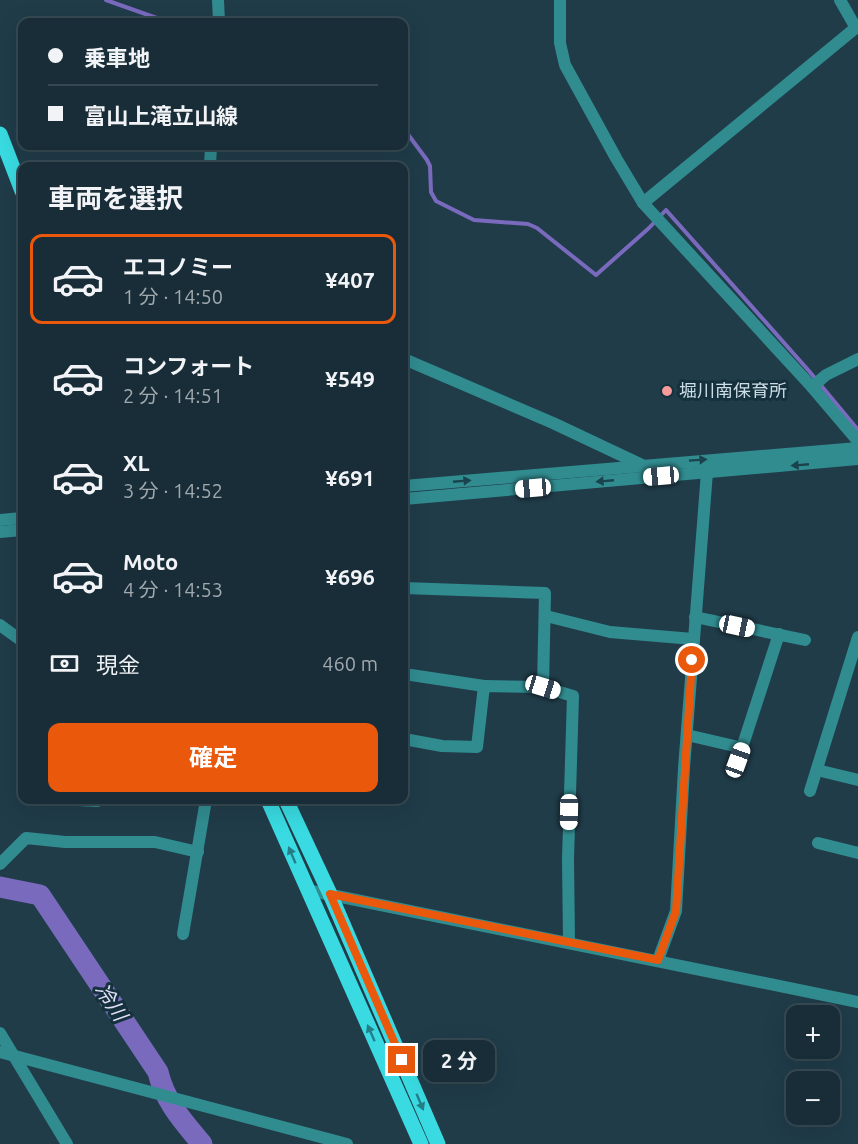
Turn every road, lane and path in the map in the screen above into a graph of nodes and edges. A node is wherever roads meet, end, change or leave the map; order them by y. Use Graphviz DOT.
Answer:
graph roads {
  1 [pos="218,0"];
  2 [pos="560,0"];
  3 [pos="840,0"];
  4 [pos="219,18"];
  5 [pos="857,27"];
  6 [pos="0,134"];
  7 [pos="18,181"];
  8 [pos="643,203"];
  9 [pos="858,358"];
  10 [pos="408,361"];
  11 [pos="812,387"];
  12 [pos="858,441"];
  13 [pos="858,448"];
  14 [pos="858,459"];
  15 [pos="642,465"];
  16 [pos="707,472"];
  17 [pos="408,486"];
  18 [pos="408,499"];
  19 [pos="18,518"];
  20 [pos="0,520"];
  21 [pos="18,530"];
  22 [pos="0,532"];
  23 [pos="408,588"];
  24 [pos="546,616"];
  25 [pos="695,617"];
  26 [pos="0,625"];
  27 [pos="779,634"];
  28 [pos="858,637"];
  29 [pos="18,638"];
  30 [pos="693,639"];
  31 [pos="806,640"];
  32 [pos="411,675"];
  33 [pos="483,686"];
  34 [pos="543,687"];
  35 [pos="687,735"];
  36 [pos="408,740"];
  37 [pos="743,748"];
  38 [pos="738,760"];
  39 [pos="817,770"];
  40 [pos="858,780"];
  41 [pos="810,791"];
  42 [pos="205,804"];
  43 [pos="270,804"];
  44 [pos="288,804"];
  45 [pos="818,843"];
  46 [pos="198,852"];
  47 [pos="858,853"];
  48 [pos="0,864"];
  49 [pos="307,890"];
  50 [pos="330,894"];
  51 [pos="183,934"];
  52 [pos="569,942"];
  53 [pos="658,960"];
  54 [pos="858,1002"];
  55 [pos="0,1034"];
  56 [pos="0,1052"];
  57 [pos="13,1056"];
  58 [pos="67,1144"];
  59 [pos="347,1144"];
  60 [pos="421,1144"];
  61 [pos="438,1144"];
  1 -- 4 [label="street"];
  2 -- 8 [label="street"];
  3 -- 5 [label="street"];
  5 -- 8 [label="street"];
  6 -- 7 [label="main road"];
  8 -- 11 [label="street"];
  9 -- 11 [label="street"];
  10 -- 15 [label="street"];
  11 -- 12 [label="street"];
  15 -- 13 [label="street, one-way"];
  14 -- 16 [label="street, one-way"];
  17 -- 15 [label="street, one-way"];
  16 -- 18 [label="street, one-way"];
  16 -- 25 [label="street"];
  19 -- 20 [label="street"];
  21 -- 22 [label="street"];
  23 -- 24 [label="street"];
  24 -- 30 [label="street"];
  24 -- 34 [label="street"];
  25 -- 27 [label="street"];
  25 -- 30 [label="street"];
  26 -- 29 [label="street"];
  27 -- 31 [label="street"];
  27 -- 37 [label="street"];
  28 -- 39 [label="street"];
  30 -- 35 [label="street"];
  32 -- 33 [label="street"];
  33 -- 34 [label="street"];
  33 -- 36 [label="street"];
  34 -- 52 [label="street"];
  35 -- 37 [label="street"];
  35 -- 53 [label="street"];
  37 -- 38 [label="street"];
  39 -- 40 [label="street"];
  39 -- 41 [label="street"];
  42 -- 46 [label="street"];
  49 -- 43 [label="main road, one-way"];
  44 -- 50 [label="main road"];
  45 -- 47 [label="street"];
  46 -- 48 [label="street"];
  46 -- 51 [label="street"];
  49 -- 50 [label="street"];
  60 -- 49 [label="main road, one-way"];
  50 -- 52 [label="street"];
  50 -- 61 [label="main road, one-way"];
  52 -- 53 [label="street"];
  53 -- 54 [label="street"];
  55 -- 57 [label="street"];
  56 -- 57 [label="street"];
  57 -- 58 [label="street"];
  57 -- 59 [label="street"];
}
